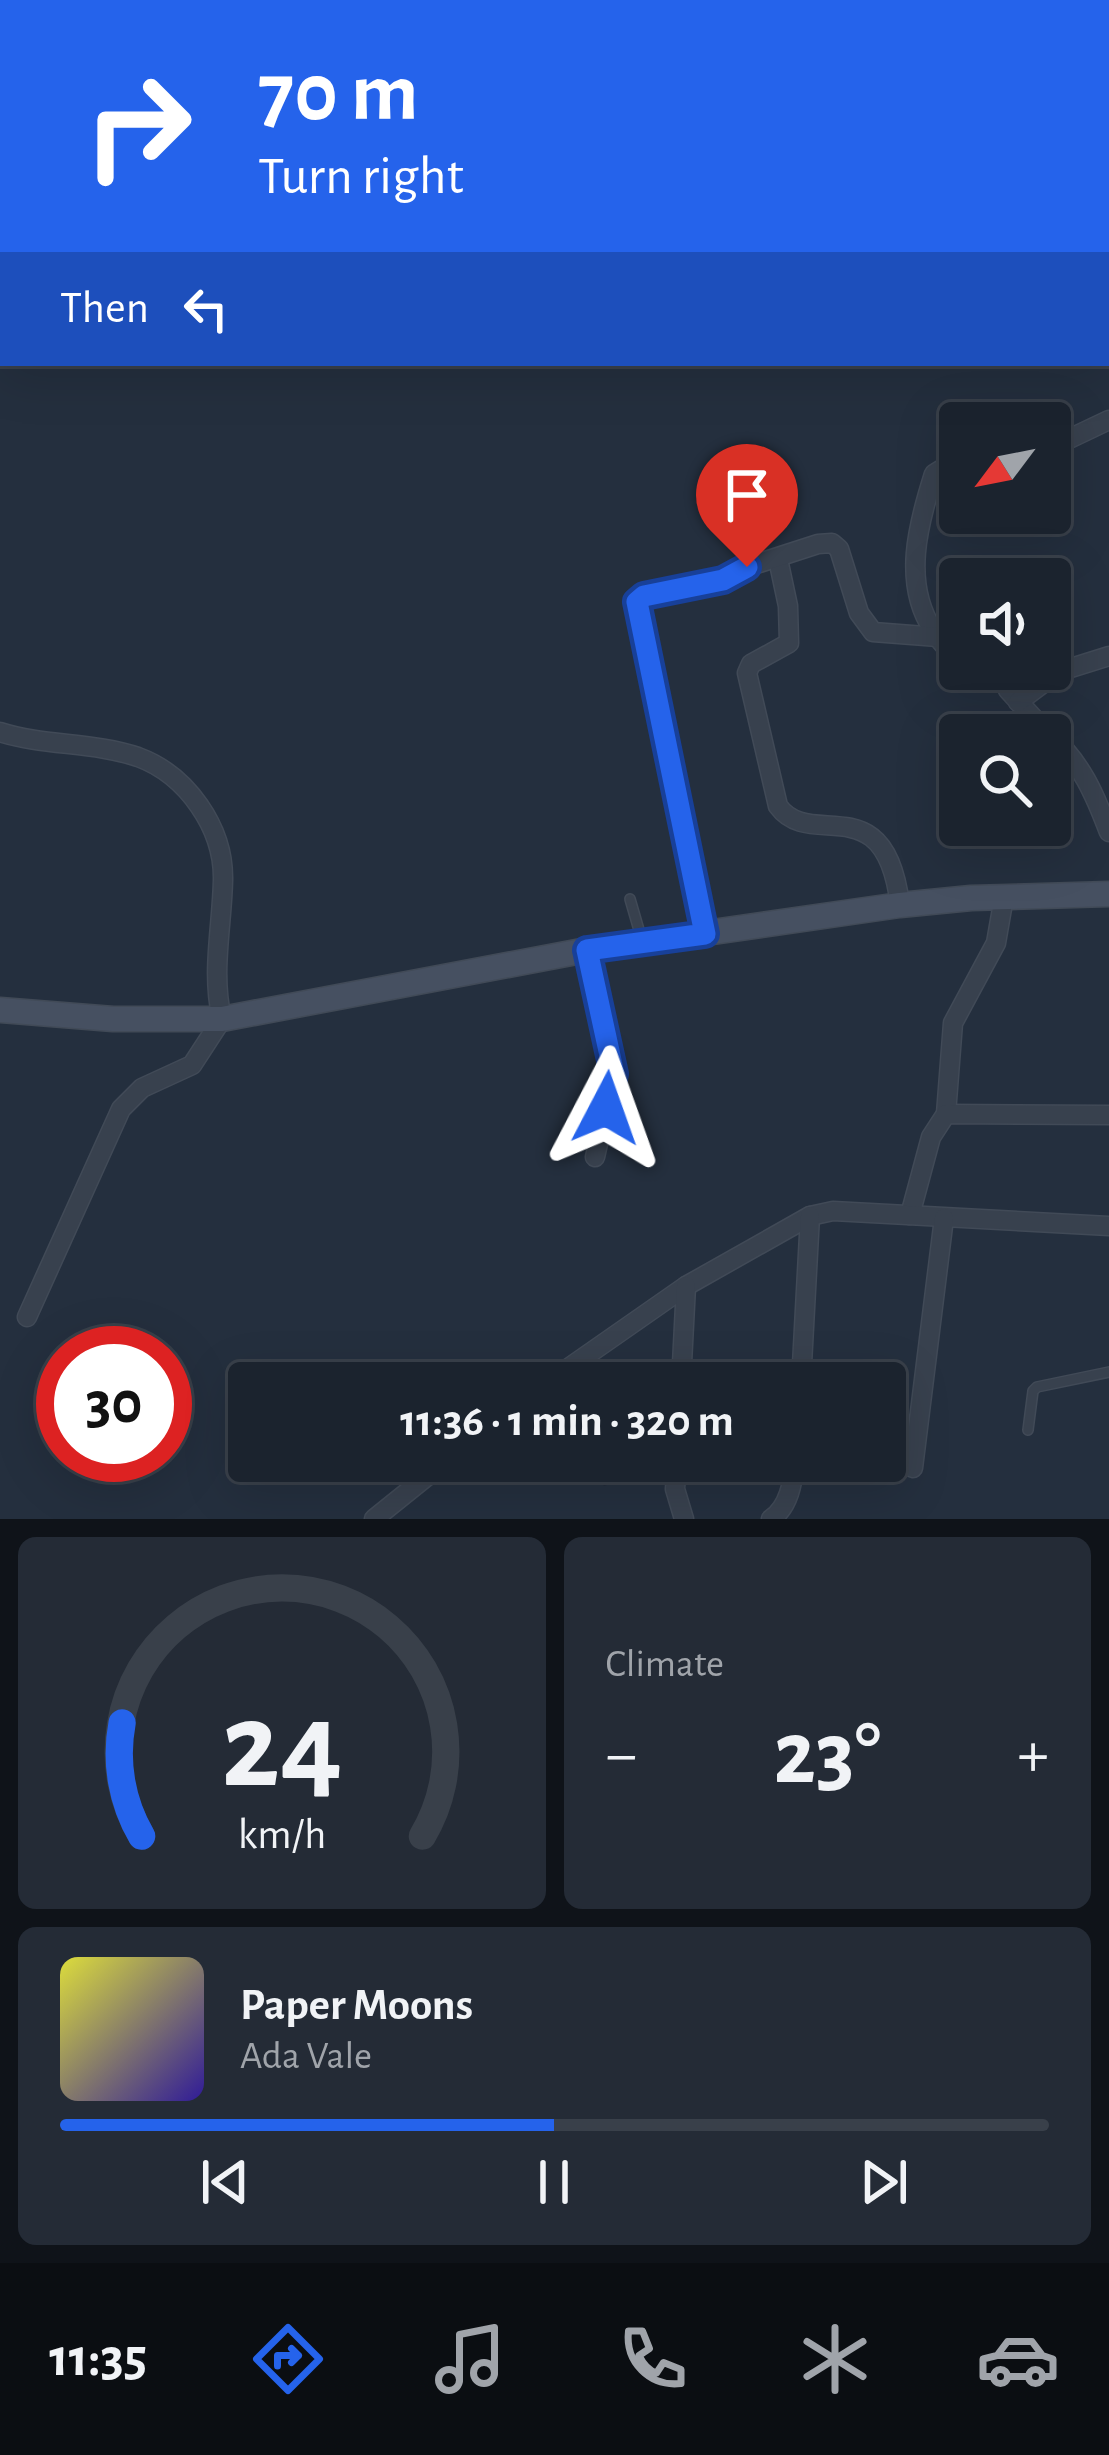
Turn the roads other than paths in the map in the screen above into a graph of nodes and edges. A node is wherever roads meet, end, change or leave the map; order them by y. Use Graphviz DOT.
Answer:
graph roads {
  1 [pos="1109,420"];
  2 [pos="1071,438"];
  3 [pos="939,471"];
  4 [pos="778,559"];
  5 [pos="938,637"];
  6 [pos="1109,656"];
  7 [pos="1008,690"];
  8 [pos="1018,703"];
  9 [pos="1029,714"];
  10 [pos="0,732"];
  11 [pos="1071,754"];
  12 [pos="1109,832"];
  13 [pos="1109,894"];
  14 [pos="1004,897"];
  15 [pos="630,899"];
  16 [pos="900,904"];
  17 [pos="705,934"];
  18 [pos="643,942"];
  19 [pos="587,950"];
  20 [pos="0,1010"];
  21 [pos="222,1019"];
  22 [pos="946,1114"];
  23 [pos="1109,1115"];
  24 [pos="595,1157"];
  25 [pos="910,1215"];
  26 [pos="810,1216"];
  27 [pos="944,1218"];
  28 [pos="1109,1226"];
  29 [pos="686,1286"];
  30 [pos="27,1318"];
  31 [pos="577,1362"];
  32 [pos="682,1362"];
  33 [pos="803,1362"];
  34 [pos="1109,1372"];
  35 [pos="1028,1430"];
  36 [pos="913,1468"];
  37 [pos="420,1482"];
  38 [pos="676,1482"];
  39 [pos="793,1482"];
  40 [pos="374,1519"];
  41 [pos="684,1519"];
  42 [pos="771,1519"];
  1 -- 2 [label="street"];
  3 -- 5 [label="street"];
  4 -- 5 [label="street"];
  4 -- 16 [label="street"];
  4 -- 17 [label="street"];
  6 -- 8 [label="street"];
  7 -- 8 [label="street"];
  8 -- 9 [label="street"];
  10 -- 21 [label="street"];
  11 -- 12 [label="street"];
  13 -- 14 [label="street"];
  14 -- 16 [label="street"];
  14 -- 22 [label="street"];
  15 -- 18 [label="lane"];
  16 -- 17 [label="street"];
  17 -- 18 [label="street"];
  18 -- 19 [label="street"];
  19 -- 21 [label="street"];
  19 -- 24 [label="street"];
  20 -- 21 [label="street"];
  21 -- 30 [label="street"];
  22 -- 23 [label="street"];
  22 -- 25 [label="street"];
  25 -- 26 [label="street"];
  25 -- 27 [label="street"];
  26 -- 29 [label="street"];
  26 -- 33 [label="street"];
  27 -- 28 [label="street"];
  27 -- 36 [label="street"];
  29 -- 31 [label="street"];
  29 -- 32 [label="street"];
  34 -- 35 [label="lane"];
  37 -- 40 [label="street"];
  38 -- 41 [label="street"];
  39 -- 42 [label="street"];
}
